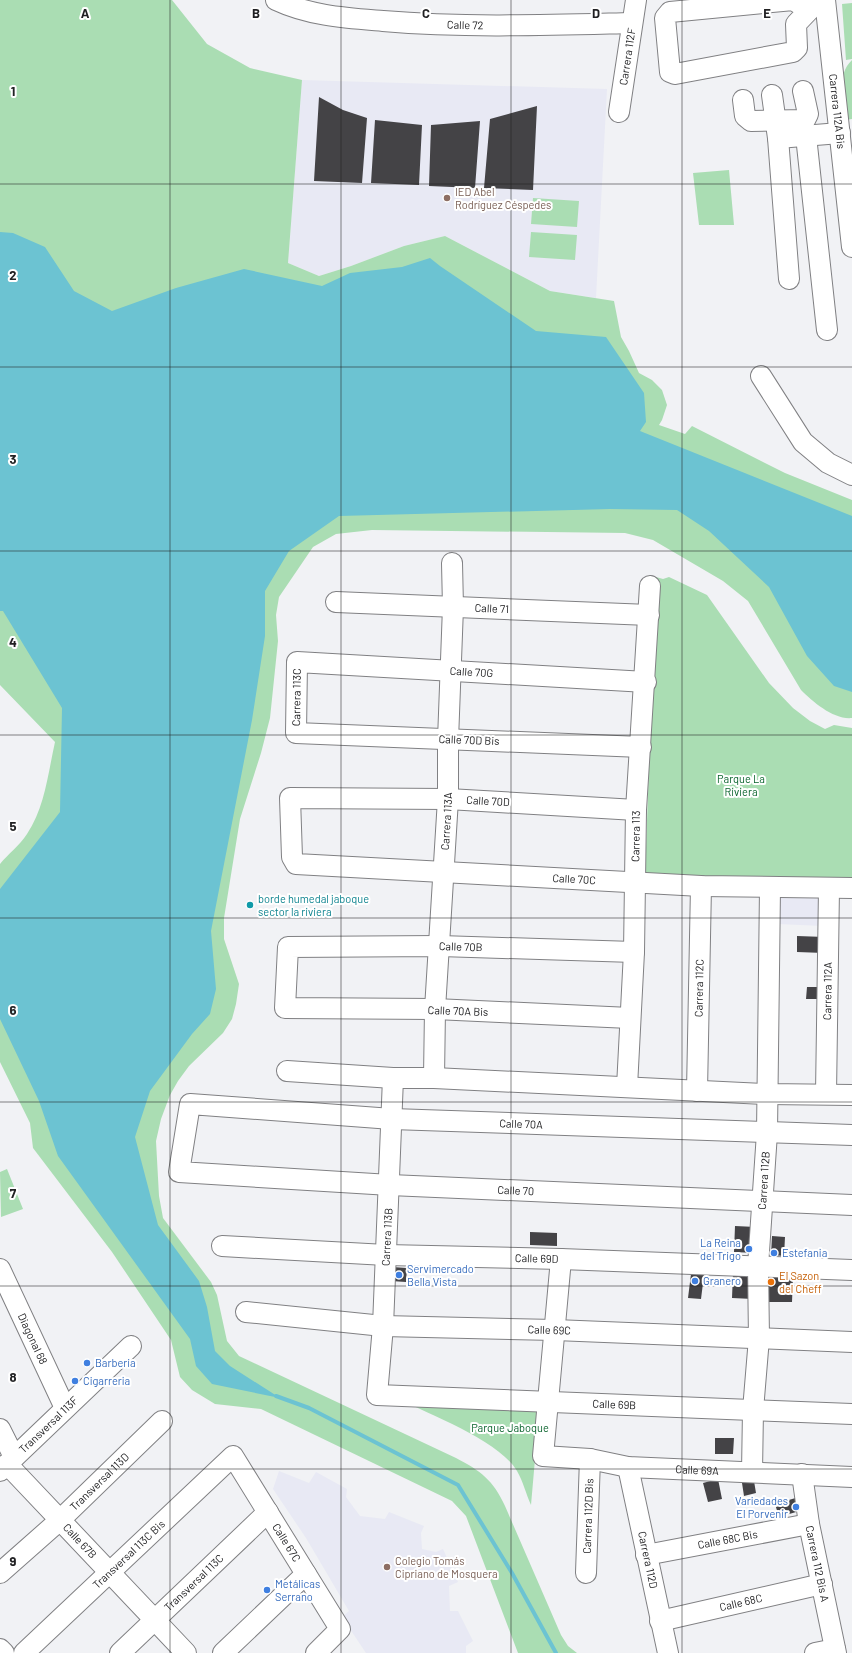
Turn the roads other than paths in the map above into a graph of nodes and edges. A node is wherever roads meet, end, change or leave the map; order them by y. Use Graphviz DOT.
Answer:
graph roads {
  1 [pos="276,0"];
  2 [pos="636,0"];
  3 [pos="818,3"];
  4 [pos="632,23"];
  5 [pos="803,91"];
  6 [pos="772,95"];
  7 [pos="743,100"];
  8 [pos="619,112"];
  9 [pos="777,129"];
  10 [pos="840,133"];
  11 [pos="806,136"];
  12 [pos="852,247"];
  13 [pos="789,279"];
  14 [pos="827,330"];
  15 [pos="761,376"];
  16 [pos="852,475"];
  17 [pos="452,563"];
  18 [pos="650,586"];
  19 [pos="336,602"];
  20 [pos="453,607"];
  21 [pos="649,615"];
  22 [pos="298,662"];
  23 [pos="451,670"];
  24 [pos="646,682"];
  25 [pos="296,733"];
  26 [pos="448,740"];
  27 [pos="641,747"];
  28 [pos="448,799"];
  29 [pos="636,810"];
  30 [pos="296,864"];
  31 [pos="444,874"];
  32 [pos="634,883"];
  33 [pos="701,886"];
  34 [pos="770,888"];
  35 [pos="829,888"];
  36 [pos="852,888"];
  37 [pos="440,946"];
  38 [pos="634,952"];
  39 [pos="285,1008"];
  40 [pos="435,1009"];
  41 [pos="630,1018"];
  42 [pos="287,1071"];
  43 [pos="393,1078"];
  44 [pos="434,1078"];
  45 [pos="627,1087"];
  46 [pos="697,1091"];
  47 [pos="766,1094"];
  48 [pos="826,1094"];
  49 [pos="852,1095"];
  50 [pos="392,1119"];
  51 [pos="767,1133"];
  52 [pos="852,1135"];
  53 [pos="179,1172"];
  54 [pos="390,1185"];
  55 [pos="762,1202"];
  56 [pos="852,1205"];
  57 [pos="222,1246"];
  58 [pos="386,1255"];
  59 [pos="562,1259"];
  60 [pos="758,1266"];
  61 [pos="0,1269"];
  62 [pos="852,1270"];
  63 [pos="246,1312"];
  64 [pos="383,1326"];
  65 [pos="555,1330"];
  66 [pos="758,1338"];
  67 [pos="852,1342"];
  68 [pos="131,1346"];
  69 [pos="377,1395"];
  70 [pos="547,1401"];
  71 [pos="65,1408"];
  72 [pos="753,1410"];
  73 [pos="852,1414"];
  74 [pos="162,1421"];
  75 [pos="0,1429"];
  76 [pos="233,1456"];
  77 [pos="590,1459"];
  78 [pos="7,1464"];
  79 [pos="628,1467"];
  80 [pos="752,1472"];
  81 [pos="802,1474"];
  82 [pos="852,1478"];
  83 [pos="268,1512"];
  84 [pos="60,1520"];
  85 [pos="810,1524"];
  86 [pos="646,1554"];
  87 [pos="110,1572"];
  88 [pos="0,1573"];
  89 [pos="586,1573"];
  90 [pos="306,1574"];
  91 [pos="822,1584"];
  92 [pos="155,1620"];
  93 [pos="660,1621"];
  94 [pos="0,1649"];
  95 [pos="835,1651"];
  96 [pos="4,1653"];
  97 [pos="24,1653"];
  98 [pos="120,1653"];
  99 [pos="186,1653"];
  100 [pos="223,1653"];
  101 [pos="316,1653"];
  102 [pos="668,1653"];
  103 [pos="815,1653"];
  1 -- 4 [label="street, Calle 72"];
  2 -- 4 [label="street, Carrera 112F"];
  3 -- 3 [label="street"];
  3 -- 10 [label="street, Carrera 112A Bis"];
  4 -- 8 [label="street, Carrera 112F"];
  5 -- 9 [label="street"];
  6 -- 9 [label="street"];
  7 -- 9 [label="street"];
  9 -- 11 [label="street"];
  9 -- 13 [label="street"];
  10 -- 11 [label="street"];
  10 -- 12 [label="street, Carrera 112A Bis"];
  11 -- 14 [label="street"];
  15 -- 16 [label="street"];
  17 -- 20 [label="street, Carrera 113A"];
  18 -- 21 [label="street, Carrera 113"];
  19 -- 20 [label="street, Calle 71"];
  20 -- 21 [label="street, Calle 71"];
  20 -- 23 [label="street, Carrera 113A"];
  21 -- 24 [label="street, Carrera 113"];
  22 -- 23 [label="street, Calle 70G"];
  22 -- 25 [label="street, Carrera 113C"];
  23 -- 24 [label="street, Calle 70G"];
  23 -- 26 [label="street, Carrera 113A"];
  24 -- 27 [label="street, Carrera 113"];
  25 -- 26 [label="street, Calle 70D Bis"];
  26 -- 27 [label="street, Calle 70D Bis"];
  26 -- 28 [label="street, Carrera 113A"];
  27 -- 29 [label="street, Carrera 113"];
  28 -- 29 [label="street, Calle 70D"];
  28 -- 30 [label="street, Calle 70D"];
  28 -- 31 [label="street, Carrera 113A"];
  29 -- 32 [label="street, Carrera 113"];
  30 -- 31 [label="street, Calle 70C"];
  31 -- 32 [label="street, Calle 70C"];
  31 -- 37 [label="street, Carrera 113A"];
  32 -- 33 [label="street, Calle 70C"];
  32 -- 38 [label="street, Carrera 113"];
  33 -- 34 [label="street, Calle 70C"];
  33 -- 46 [label="street, Carrera 112C"];
  34 -- 35 [label="street, Calle 70C"];
  34 -- 47 [label="street, Carrera 112B"];
  35 -- 36 [label="street, Calle 70C"];
  35 -- 48 [label="street, Carrera 112A"];
  37 -- 38 [label="street, Calle 70B"];
  37 -- 39 [label="street, Calle 70B"];
  37 -- 40 [label="street, Carrera 113A"];
  38 -- 41 [label="street, Carrera 113"];
  39 -- 40 [label="street, Calle 70A Bis"];
  40 -- 41 [label="street, Calle 70A Bis"];
  40 -- 44 [label="street, Carrera 113A"];
  41 -- 45 [label="street, Carrera 113"];
  42 -- 43 [label="street"];
  43 -- 44 [label="street"];
  43 -- 50 [label="street, Carrera 113B"];
  44 -- 45 [label="street"];
  45 -- 46 [label="street"];
  46 -- 47 [label="street"];
  47 -- 48 [label="street"];
  47 -- 51 [label="street, Carrera 112B"];
  48 -- 49 [label="street"];
  50 -- 51 [label="street, Calle 70A"];
  50 -- 53 [label="street, Calle 70A"];
  50 -- 54 [label="street, Carrera 113B"];
  51 -- 52 [label="street, Calle 70A"];
  51 -- 55 [label="street, Carrera 112B"];
  53 -- 54 [label="street, Calle 70"];
  54 -- 55 [label="street, Calle 70"];
  54 -- 58 [label="street, Carrera 113B"];
  55 -- 56 [label="street, Calle 70"];
  55 -- 60 [label="street, Carrera 112B"];
  57 -- 58 [label="street, Calle 69D"];
  58 -- 59 [label="street, Calle 69D"];
  58 -- 64 [label="street, Carrera 113B"];
  59 -- 60 [label="street, Calle 69D"];
  59 -- 65 [label="street"];
  60 -- 62 [label="street, Calle 69D"];
  60 -- 66 [label="street, Carrera 112B"];
  61 -- 71 [label="street, Diagonal 68"];
  63 -- 64 [label="street, Calle 69C"];
  64 -- 65 [label="street, Calle 69C"];
  64 -- 69 [label="street, Carrera 113B"];
  65 -- 66 [label="street, Calle 69C"];
  65 -- 70 [label="street"];
  66 -- 67 [label="street, Calle 69C"];
  66 -- 72 [label="street, Carrera 112B"];
  68 -- 71 [label="street, Transversal 113F"];
  69 -- 70 [label="street, Calle 69B"];
  70 -- 72 [label="street, Calle 69B"];
  70 -- 77 [label="street, Calle 69A"];
  71 -- 78 [label="street, Transversal 113F"];
  72 -- 73 [label="street, Calle 69B"];
  72 -- 80 [label="street, Carrera 112B"];
  74 -- 84 [label="street, Transversal 113D"];
  75 -- 78 [label="street, Calle 67B"];
  76 -- 83 [label="street, Calle 67C"];
  76 -- 87 [label="street, Transversal 113C Bis"];
  77 -- 79 [label="street, Calle 69A"];
  77 -- 89 [label="street, Carrera 112D Bis"];
  78 -- 84 [label="street, Calle 67B"];
  79 -- 80 [label="street, Calle 69A"];
  79 -- 86 [label="street, Carrera 112D"];
  80 -- 81 [label="street, Calle 69A"];
  81 -- 82 [label="street, Calle 69A"];
  81 -- 85 [label="street, Carrera 112 Bis A"];
  83 -- 90 [label="street, Calle 67C"];
  83 -- 92 [label="street, Transversal 113C"];
  84 -- 87 [label="street, Calle 67B"];
  84 -- 88 [label="street, Transversal 113D"];
  85 -- 86 [label="street, Calle 68C Bis"];
  85 -- 91 [label="street, Carrera 112 Bis A"];
  86 -- 93 [label="street, Carrera 112D"];
  87 -- 92 [label="street, Calle 67B"];
  87 -- 97 [label="street, Transversal 113C Bis"];
  90 -- 100 [label="street"];
  90 -- 101 [label="street, Calle 67C"];
  91 -- 93 [label="street, Calle 68C"];
  91 -- 95 [label="street, Carrera 112 Bis A"];
  92 -- 98 [label="street, Transversal 113C"];
  92 -- 99 [label="street, Calle 67B"];
  93 -- 102 [label="street, Carrera 112D"];
  94 -- 96 [label="street"];
  95 -- 103 [label="street"];
}
